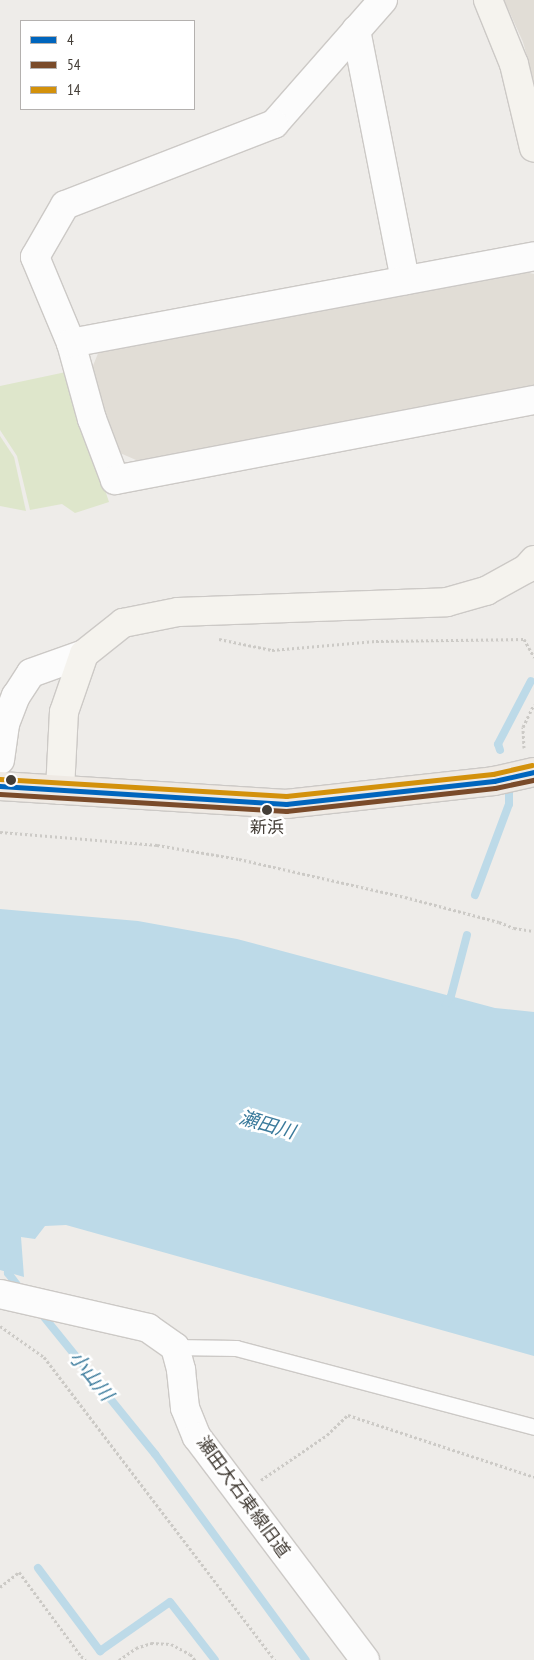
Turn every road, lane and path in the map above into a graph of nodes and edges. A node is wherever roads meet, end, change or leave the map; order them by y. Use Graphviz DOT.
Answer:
graph roads {
  1 [pos="383,0"];
  2 [pos="488,0"];
  3 [pos="356,30"];
  4 [pos="534,148"];
  5 [pos="534,256"];
  6 [pos="405,280"];
  7 [pos="72,343"];
  8 [pos="534,400"];
  9 [pos="534,560"];
  10 [pos="216,638"];
  11 [pos="84,654"];
  12 [pos="534,655"];
  13 [pos="534,704"];
  14 [pos="0,760"];
  15 [pos="530,773"];
  16 [pos="0,786"];
  17 [pos="60,790"];
  18 [pos="0,832"];
  19 [pos="534,931"];
  20 [pos="9,1296"];
  21 [pos="0,1326"];
  22 [pos="175,1348"];
  23 [pos="534,1427"];
  24 [pos="534,1477"];
  25 [pos="239,1495"];
  26 [pos="0,1587"];
  27 [pos="86,1660"];
  28 [pos="119,1660"];
  29 [pos="195,1660"];
  30 [pos="275,1660"];
  31 [pos="365,1660"];
  1 -- 3 [label="street"];
  2 -- 4 [label="street"];
  3 -- 6 [label="street"];
  3 -- 7 [label="street"];
  5 -- 6 [label="street"];
  6 -- 7 [label="street"];
  7 -- 8 [label="street"];
  9 -- 11 [label="street"];
  10 -- 12 [label="path"];
  11 -- 14 [label="street"];
  11 -- 17 [label="street"];
  13 -- 15 [label="path"];
  15 -- 17 [label="main road"];
  16 -- 17 [label="main road"];
  18 -- 19 [label="path"];
  20 -- 22 [label="street"];
  21 -- 30 [label="path"];
  22 -- 23 [label="lane"];
  22 -- 25 [label="street, 瀬田大石東線旧道"];
  24 -- 25 [label="path"];
  25 -- 31 [label="street, 瀬田大石東線旧道"];
  26 -- 27 [label="path"];
  28 -- 29 [label="path"];
}
